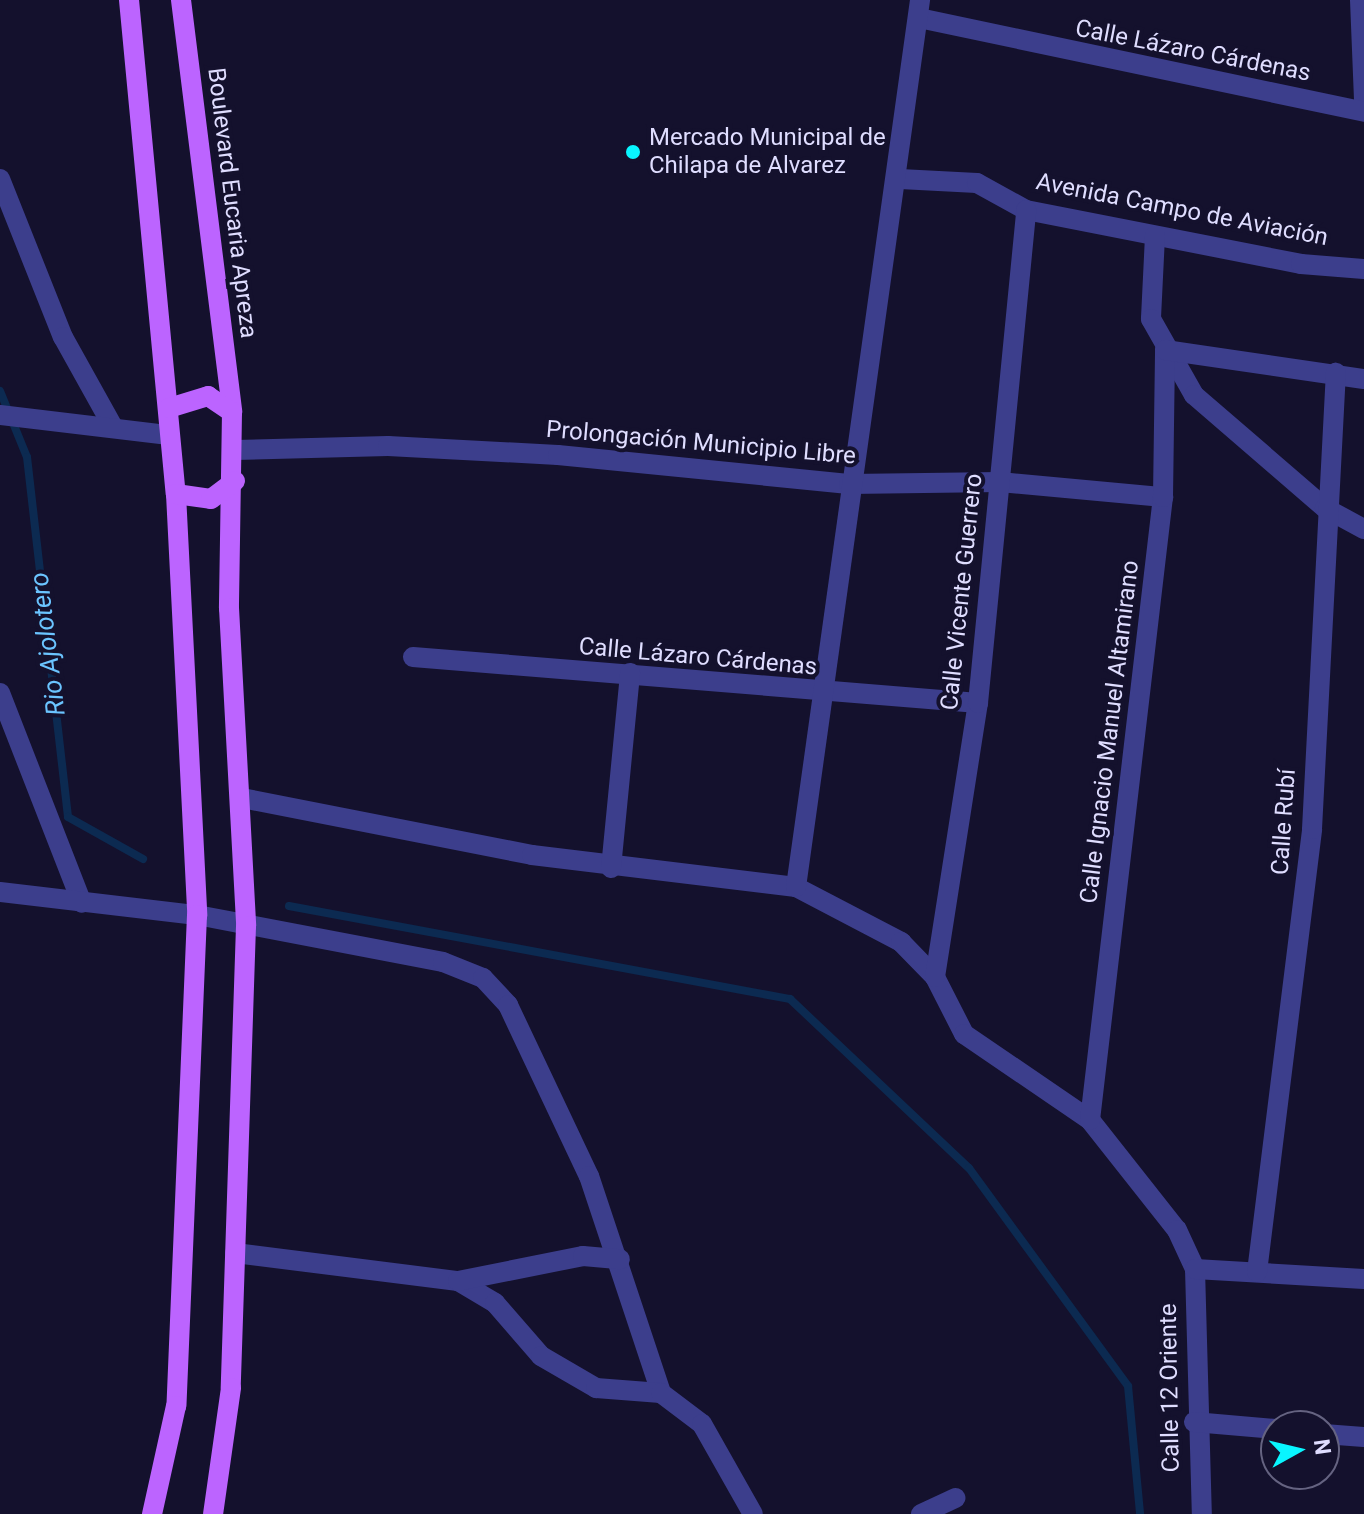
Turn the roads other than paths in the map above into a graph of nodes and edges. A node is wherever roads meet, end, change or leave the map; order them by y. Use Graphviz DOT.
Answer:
graph roads {
  1 [pos="129,0"];
  2 [pos="181,0"];
  3 [pos="1360,0"];
  4 [pos="920,9"];
  5 [pos="1364,101"];
  6 [pos="1364,112"];
  7 [pos="0,179"];
  8 [pos="900,179"];
  9 [pos="1026,210"];
  10 [pos="1155,236"];
  11 [pos="1364,269"];
  12 [pos="1165,350"];
  13 [pos="1336,373"];
  14 [pos="1364,379"];
  15 [pos="169,408"];
  16 [pos="232,412"];
  17 [pos="1,415"];
  18 [pos="112,425"];
  19 [pos="167,435"];
  20 [pos="235,450"];
  21 [pos="235,481"];
  22 [pos="1000,482"];
  23 [pos="849,484"];
  24 [pos="176,494"];
  25 [pos="1163,497"];
  26 [pos="1325,508"];
  27 [pos="1364,529"];
  28 [pos="413,657"];
  29 [pos="630,673"];
  30 [pos="0,693"];
  31 [pos="822,695"];
  32 [pos="978,703"];
  33 [pos="242,798"];
  34 [pos="611,868"];
  35 [pos="796,887"];
  36 [pos="0,892"];
  37 [pos="82,903"];
  38 [pos="197,915"];
  39 [pos="246,926"];
  40 [pos="935,977"];
  41 [pos="1090,1120"];
  42 [pos="235,1253"];
  43 [pos="620,1259"];
  44 [pos="1195,1269"];
  45 [pos="1257,1272"];
  46 [pos="1364,1279"];
  47 [pos="458,1281"];
  48 [pos="661,1393"];
  49 [pos="1194,1422"];
  50 [pos="1260,1428"];
  51 [pos="1340,1435"];
  52 [pos="1364,1437"];
  53 [pos="955,1498"];
  54 [pos="1201,1511"];
  55 [pos="152,1514"];
  56 [pos="213,1514"];
  57 [pos="753,1514"];
  58 [pos="921,1514"];
  1 -- 15 [label="main road"];
  2 -- 16 [label="main road, Boulevard Eucaria Apreza"];
  3 -- 5 [label="street"];
  4 -- 6 [label="street, Calle Lázaro Cárdenas"];
  4 -- 8 [label="street"];
  7 -- 18 [label="street"];
  8 -- 9 [label="street, Avenida Campo de Aviación"];
  8 -- 23 [label="street"];
  9 -- 10 [label="street, Avenida Campo de Aviación"];
  9 -- 22 [label="street, Calle Vicente Guerrero"];
  10 -- 11 [label="street, Avenida Campo de Aviación"];
  10 -- 12 [label="street"];
  12 -- 13 [label="street"];
  12 -- 25 [label="street, Calle Ignacio Manuel Altamirano"];
  12 -- 26 [label="street"];
  13 -- 14 [label="street"];
  13 -- 26 [label="street, Calle Rubí"];
  15 -- 16 [label="main road"];
  15 -- 19 [label="main road"];
  16 -- 20 [label="main road"];
  17 -- 18 [label="street"];
  18 -- 19 [label="street"];
  19 -- 24 [label="main road"];
  20 -- 21 [label="main road"];
  20 -- 23 [label="street, Prolongación Municipio Libre"];
  21 -- 24 [label="main road"];
  21 -- 33 [label="main road"];
  22 -- 23 [label="street, Prolongación Municipio Libre"];
  22 -- 25 [label="street, Prolongación Municipio Libre"];
  22 -- 32 [label="street, Calle Vicente Guerrero"];
  23 -- 31 [label="street"];
  24 -- 38 [label="main road"];
  25 -- 41 [label="street, Calle Ignacio Manuel Altamirano"];
  26 -- 27 [label="street"];
  26 -- 45 [label="street, Calle Rubí"];
  28 -- 29 [label="street, Calle Lázaro Cárdenas"];
  29 -- 31 [label="street, Calle Lázaro Cárdenas"];
  29 -- 34 [label="street"];
  30 -- 37 [label="street"];
  31 -- 32 [label="street, Calle Lázaro Cárdenas"];
  31 -- 35 [label="street"];
  32 -- 40 [label="street, Calle Vicente Guerrero"];
  33 -- 34 [label="street"];
  33 -- 39 [label="main road"];
  34 -- 35 [label="street"];
  35 -- 40 [label="street"];
  36 -- 37 [label="street"];
  37 -- 38 [label="street"];
  38 -- 39 [label="street"];
  38 -- 55 [label="main road"];
  39 -- 42 [label="main road"];
  39 -- 43 [label="street"];
  40 -- 41 [label="street"];
  41 -- 44 [label="street"];
  42 -- 47 [label="street"];
  42 -- 56 [label="main road"];
  43 -- 47 [label="street"];
  43 -- 48 [label="street"];
  44 -- 45 [label="street"];
  44 -- 49 [label="street, Calle 12 Oriente"];
  45 -- 46 [label="street"];
  47 -- 48 [label="street"];
  48 -- 57 [label="street"];
  49 -- 50 [label="street"];
  49 -- 54 [label="street, Calle 12 Oriente"];
  51 -- 52 [label="street"];
  53 -- 58 [label="street"];
}
